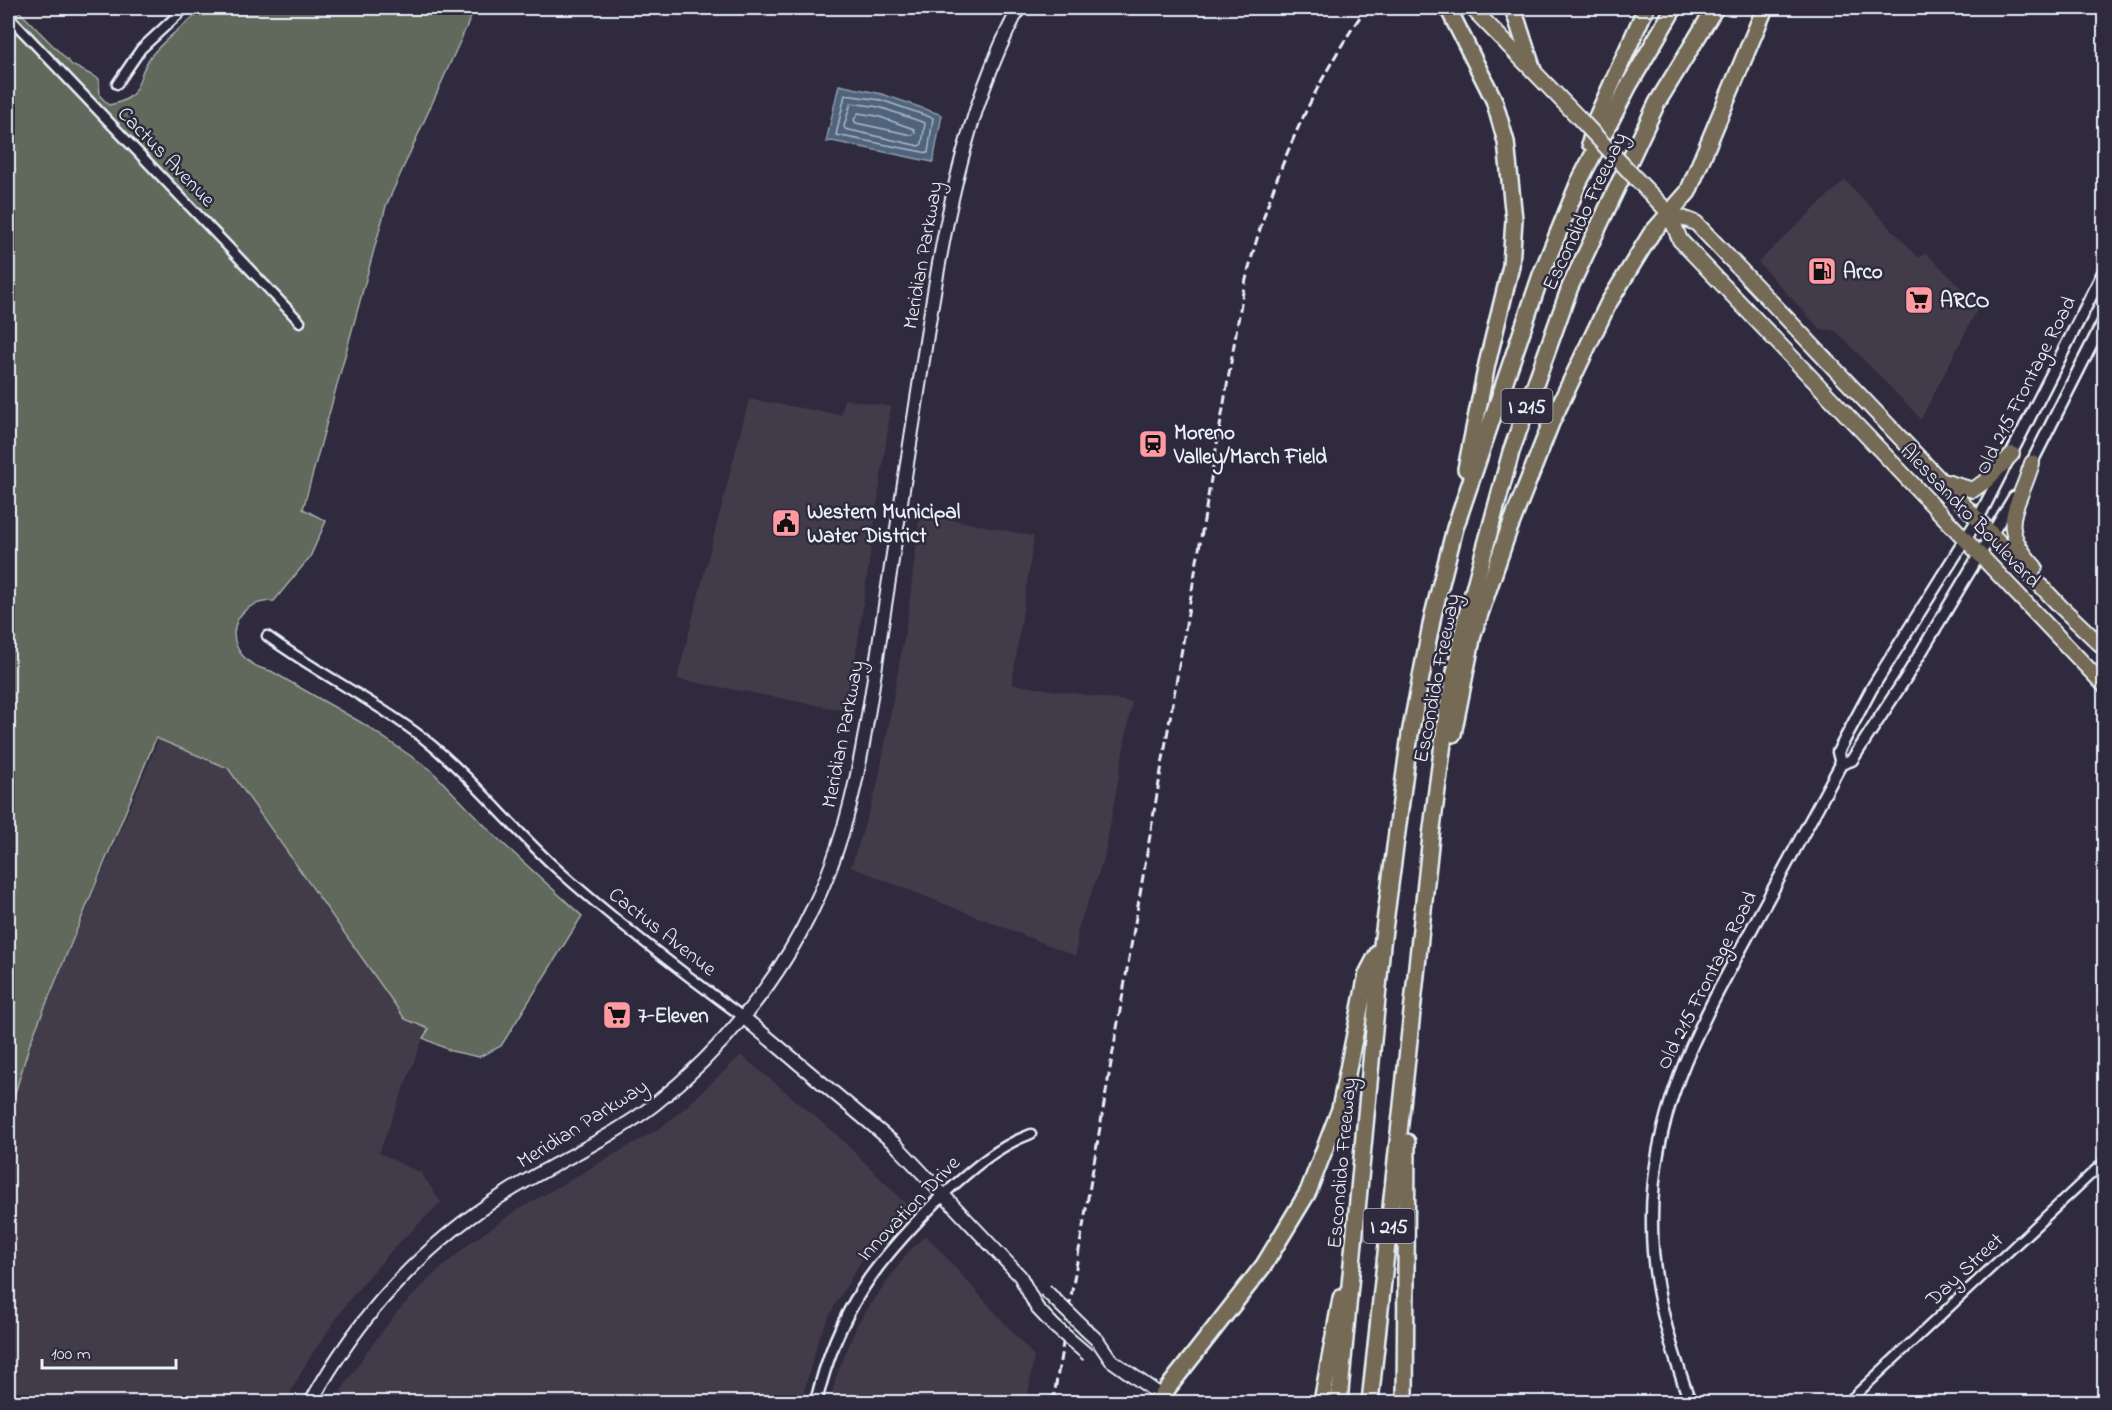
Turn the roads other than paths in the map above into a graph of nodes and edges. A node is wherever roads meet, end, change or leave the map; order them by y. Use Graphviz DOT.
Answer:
graph roads {
  1 [pos="185,8"];
  2 [pos="1019,8"];
  3 [pos="1448,8"];
  4 [pos="1473,8"];
  5 [pos="1513,8"];
  6 [pos="1646,8"];
  7 [pos="1674,8"];
  8 [pos="1714,8"];
  9 [pos="1765,8"];
  10 [pos="8,16"];
  11 [pos="1533,70"];
  12 [pos="117,84"];
  13 [pos="1579,182"];
  14 [pos="1669,213"];
  15 [pos="2104,271"];
  16 [pos="2104,320"];
  17 [pos="300,322"];
  18 [pos="2012,454"];
  19 [pos="2032,464"];
  20 [pos="1940,480"];
  21 [pos="1978,519"];
  22 [pos="1455,528"];
  23 [pos="1994,536"];
  24 [pos="1966,539"];
  25 [pos="1982,556"];
  26 [pos="267,636"];
  27 [pos="2103,646"];
  28 [pos="2104,685"];
  29 [pos="1841,764"];
  30 [pos="1431,836"];
  31 [pos="1382,945"];
  32 [pos="743,1017"];
  33 [pos="1409,1050"];
  34 [pos="1031,1134"];
  35 [pos="2104,1162"];
  36 [pos="1360,1186"];
  37 [pos="943,1195"];
  38 [pos="1020,1276"];
  39 [pos="1111,1360"];
  40 [pos="1163,1400"];
  41 [pos="311,1402"];
  42 [pos="816,1402"];
  43 [pos="1322,1402"];
  44 [pos="1340,1402"];
  45 [pos="1370,1402"];
  46 [pos="1405,1402"];
  47 [pos="1689,1402"];
  48 [pos="1848,1402"];
  1 -- 12 [label="street"];
  2 -- 32 [label="main road, Meridian Parkway"];
  3 -- 22 [label="highway"];
  4 -- 11 [label="main road"];
  5 -- 11 [label="highway"];
  6 -- 13 [label="highway"];
  7 -- 13 [label="highway, Escondido Freeway / I 215"];
  8 -- 30 [label="highway, Escondido Freeway / I 215"];
  9 -- 14 [label="highway"];
  10 -- 17 [label="street, Cactus Avenue"];
  11 -- 14 [label="main road, bridge"];
  13 -- 22 [label="highway, Escondido Freeway / I 215"];
  14 -- 20 [label="main road, Alessandro Boulevard"];
  14 -- 24 [label="main road, Alessandro Boulevard"];
  14 -- 30 [label="highway"];
  15 -- 18 [label="street, Old 215 Frontage Road"];
  16 -- 19 [label="street, Old 215 Frontage Road"];
  18 -- 20 [label="main road"];
  18 -- 21 [label="street, Old 215 Frontage Road"];
  19 -- 23 [label="street, Old 215 Frontage Road"];
  19 -- 27 [label="main road"];
  20 -- 21 [label="main road, Alessandro Boulevard"];
  21 -- 23 [label="main road, Alessandro Boulevard"];
  21 -- 24 [label="street, Old 215 Frontage Road"];
  22 -- 31 [label="highway, Escondido Freeway / I 215"];
  23 -- 25 [label="street, Old 215 Frontage Road"];
  23 -- 27 [label="main road, Alessandro Boulevard"];
  24 -- 25 [label="main road, Alessandro Boulevard"];
  24 -- 29 [label="street, Old 215 Frontage Road"];
  25 -- 28 [label="main road, Alessandro Boulevard"];
  25 -- 29 [label="street, Old 215 Frontage Road"];
  26 -- 32 [label="street, Cactus Avenue"];
  29 -- 47 [label="street, Old 215 Frontage Road"];
  30 -- 33 [label="highway, Escondido Freeway / I 215"];
  31 -- 36 [label="highway, Escondido Freeway / I 215"];
  31 -- 40 [label="highway"];
  32 -- 37 [label="main road, Cactus Avenue"];
  32 -- 41 [label="main road, Meridian Parkway"];
  33 -- 45 [label="highway, Escondido Freeway / I 215"];
  33 -- 46 [label="highway"];
  34 -- 37 [label="street, Innovation Drive"];
  35 -- 48 [label="street, Day Street"];
  36 -- 43 [label="highway"];
  36 -- 44 [label="highway, Escondido Freeway / I 215"];
  37 -- 38 [label="main road, Cactus Avenue"];
  37 -- 42 [label="street, Innovation Drive"];
  38 -- 39 [label="main road, Cactus Avenue, bridge"];
  38 -- 39 [label="main road, Cactus Avenue, bridge"];
  39 -- 40 [label="main road, Cactus Avenue"];
}
